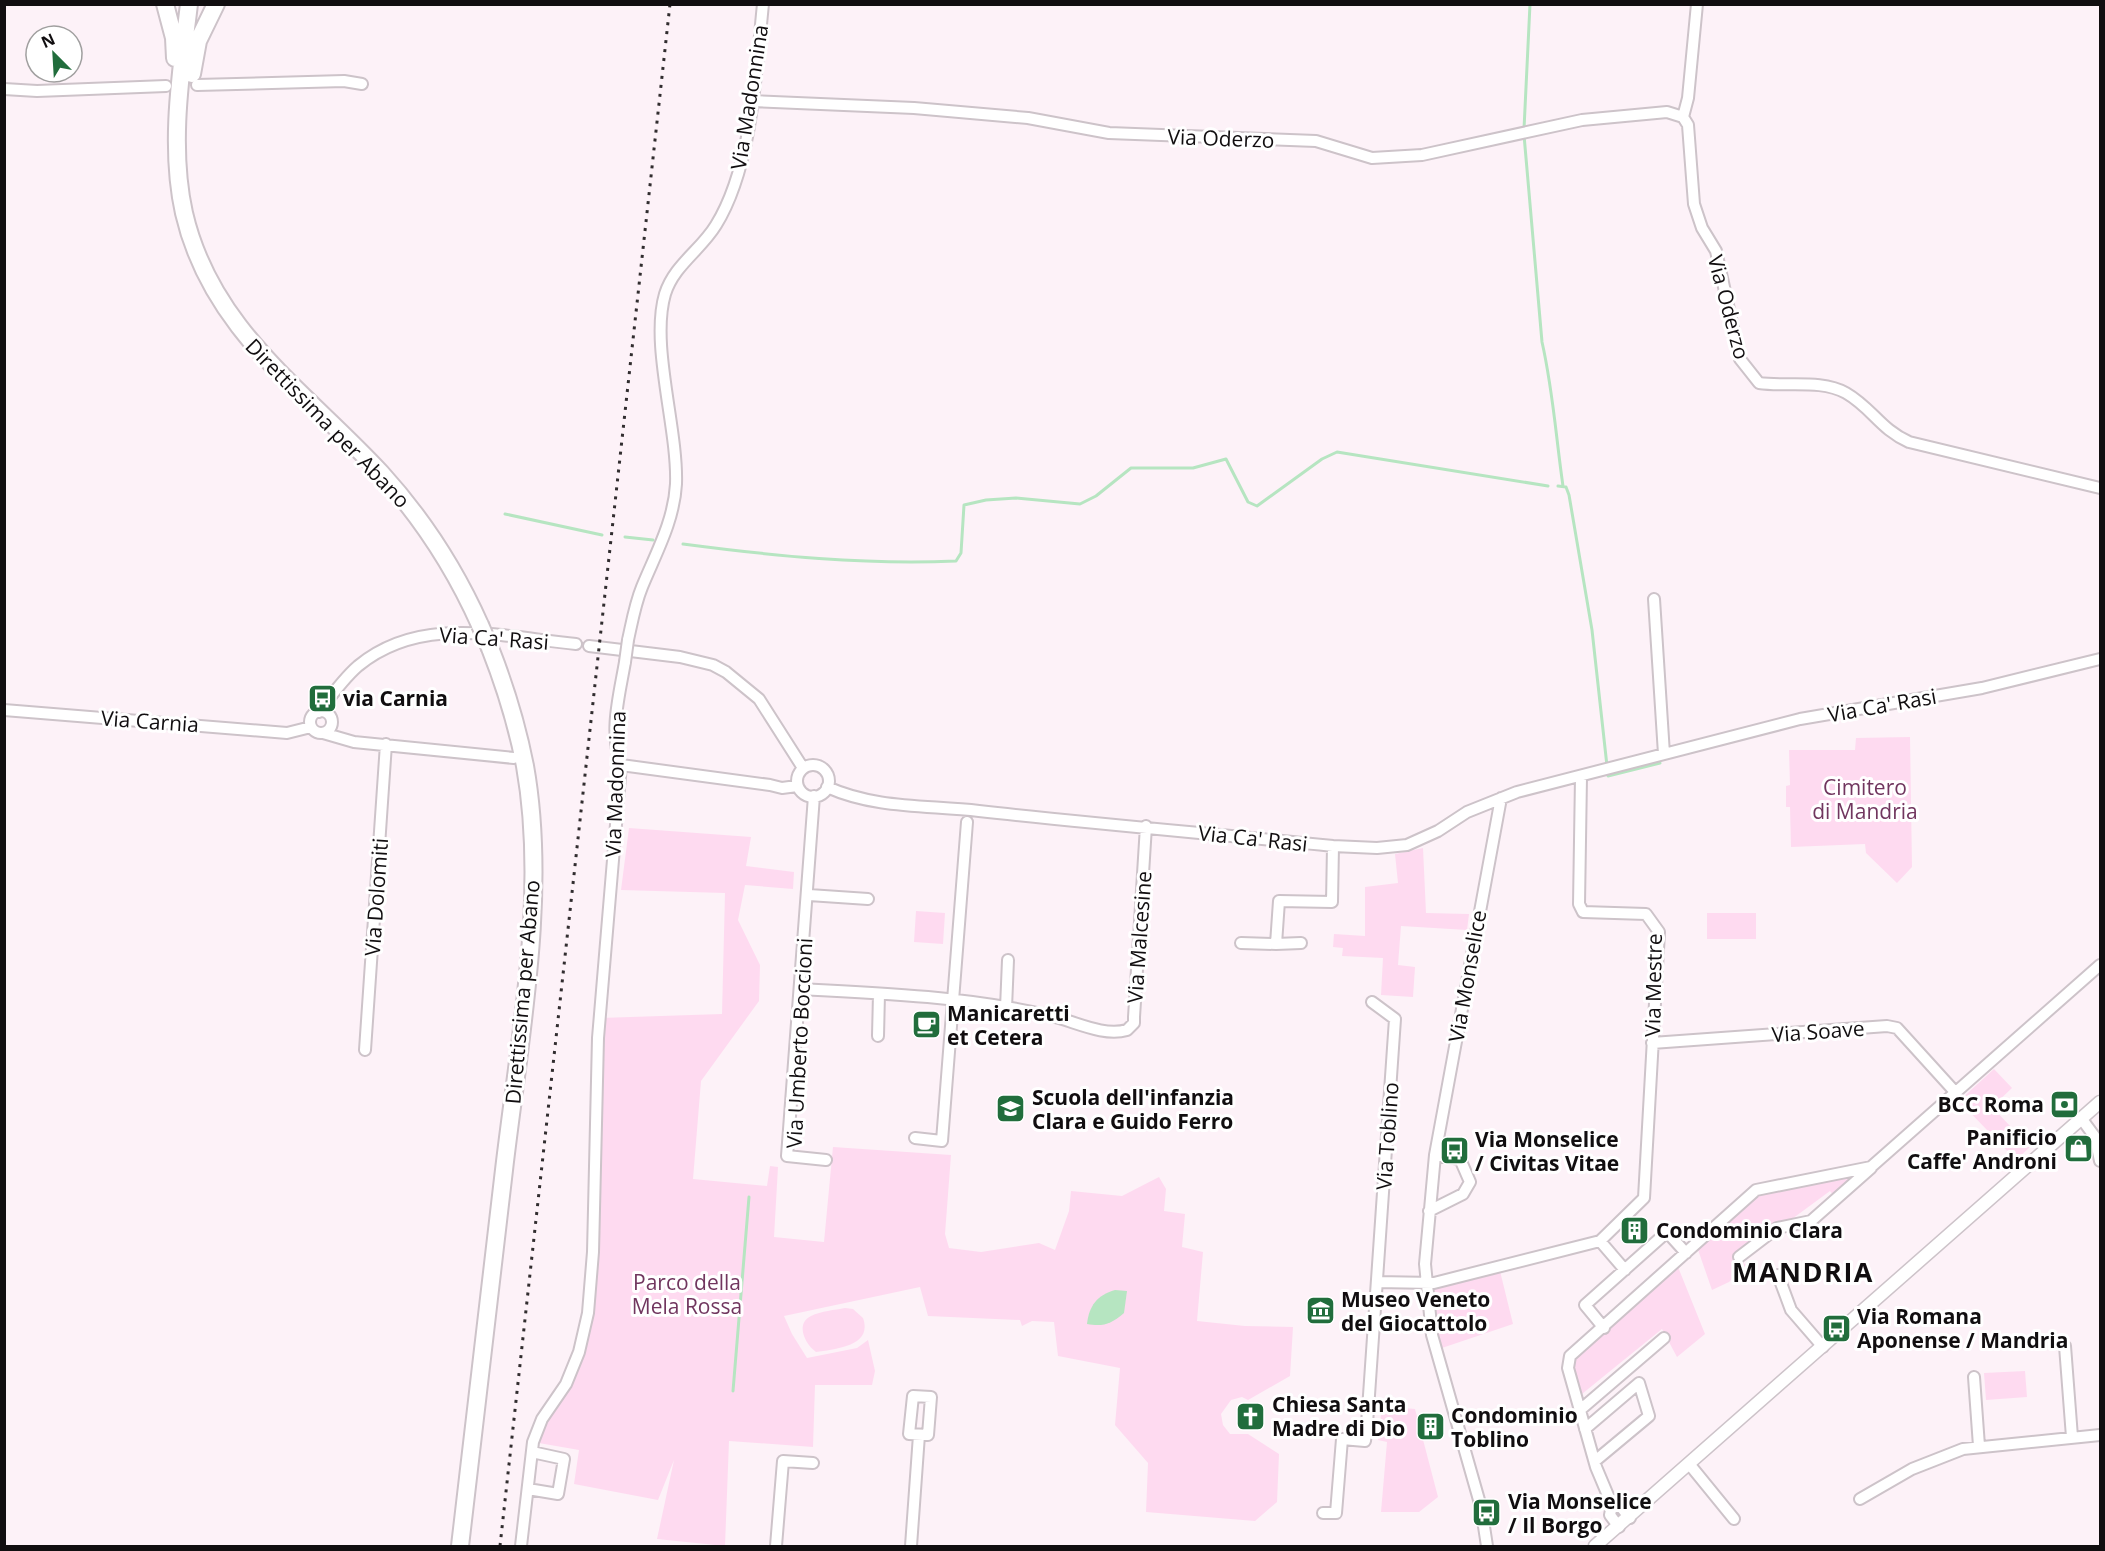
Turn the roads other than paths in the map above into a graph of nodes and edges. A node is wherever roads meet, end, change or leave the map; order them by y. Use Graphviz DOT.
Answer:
graph roads {
  1 [pos="165,4"];
  2 [pos="189,4"];
  3 [pos="216,4"];
  4 [pos="763,4"];
  5 [pos="1697,4"];
  6 [pos="362,84"];
  7 [pos="197,85"];
  8 [pos="166,86"];
  9 [pos="4,89"];
  10 [pos="753,101"];
  11 [pos="1683,117"];
  12 [pos="177,149"];
  13 [pos="2100,488"];
  14 [pos="1654,598"];
  15 [pos="576,644"];
  16 [pos="589,646"];
  17 [pos="2100,659"];
  18 [pos="4,710"];
  19 [pos="321,722"];
  20 [pos="386,744"];
  21 [pos="1664,754"];
  22 [pos="514,758"];
  23 [pos="621,765"];
  24 [pos="803,768"];
  25 [pos="1581,777"];
  26 [pos="797,786"];
  27 [pos="827,787"];
  28 [pos="814,796"];
  29 [pos="1501,798"];
  30 [pos="967,822"];
  31 [pos="1146,826"];
  32 [pos="1333,846"];
  33 [pos="809,895"];
  34 [pos="868,899"];
  35 [pos="1241,943"];
  36 [pos="1300,943"];
  37 [pos="1276,944"];
  38 [pos="1008,960"];
  39 [pos="2100,965"];
  40 [pos="800,989"];
  41 [pos="879,994"];
  42 [pos="954,1001"];
  43 [pos="1372,1002"];
  44 [pos="1006,1008"];
  45 [pos="878,1036"];
  46 [pos="1652,1042"];
  47 [pos="365,1050"];
  48 [pos="1956,1093"];
  49 [pos="2100,1102"];
  50 [pos="2081,1118"];
  51 [pos="915,1138"];
  52 [pos="1435,1155"];
  53 [pos="826,1160"];
  54 [pos="2100,1161"];
  55 [pos="1871,1167"];
  56 [pos="1429,1211"];
  57 [pos="1600,1240"];
  58 [pos="1686,1253"];
  59 [pos="1739,1257"];
  60 [pos="1625,1270"];
  61 [pos="1778,1275"];
  62 [pos="1377,1282"];
  63 [pos="1426,1283"];
  64 [pos="1604,1328"];
  65 [pos="1665,1338"];
  66 [pos="2065,1346"];
  67 [pos="1823,1347"];
  68 [pos="1633,1365"];
  69 [pos="1974,1377"];
  70 [pos="1639,1383"];
  71 [pos="1580,1410"];
  72 [pos="1585,1429"];
  73 [pos="918,1435"];
  74 [pos="2100,1435"];
  75 [pos="2072,1437"];
  76 [pos="1979,1446"];
  77 [pos="532,1452"];
  78 [pos="1594,1461"];
  79 [pos="813,1463"];
  80 [pos="1690,1465"];
  81 [pos="528,1489"];
  82 [pos="1860,1499"];
  83 [pos="1612,1505"];
  84 [pos="1323,1513"];
  85 [pos="1630,1518"];
  86 [pos="1734,1519"];
  87 [pos="1619,1527"];
  88 [pos="460,1546"];
  89 [pos="521,1546"];
  90 [pos="776,1546"];
  91 [pos="911,1546"];
  92 [pos="1487,1546"];
  93 [pos="1595,1546"];
  1 -- 12 [label="highway"];
  2 -- 12 [label="highway, Direttissima per Abano"];
  3 -- 12 [label="highway"];
  4 -- 10 [label="street, Via Madonnina"];
  5 -- 11 [label="street, Via Oderzo"];
  6 -- 7 [label="street"];
  8 -- 9 [label="street"];
  10 -- 11 [label="street, Via Oderzo"];
  10 -- 23 [label="street, Via Madonnina, bridge"];
  11 -- 13 [label="street, Via Oderzo"];
  12 -- 88 [label="highway, Direttissima per Abano, bridge"];
  14 -- 21 [label="street"];
  15 -- 19 [label="street, Via Ca' Rasi"];
  16 -- 24 [label="street"];
  17 -- 21 [label="street, Via Ca' Rasi"];
  18 -- 19 [label="street, Via Carnia"];
  19 -- 20 [label="street"];
  20 -- 22 [label="street"];
  20 -- 47 [label="street, Via Dolomiti"];
  21 -- 25 [label="street, Via Ca' Rasi"];
  23 -- 26 [label="street"];
  23 -- 77 [label="street, Via Madonnina"];
  24 -- 26 [label="street"];
  24 -- 27 [label="street"];
  25 -- 29 [label="street, Via Ca' Rasi"];
  25 -- 46 [label="street, Via Mestre"];
  26 -- 28 [label="street"];
  27 -- 28 [label="street"];
  27 -- 31 [label="street, Via Ca' Rasi"];
  28 -- 33 [label="street, Via Umberto Boccioni"];
  29 -- 32 [label="street, Via Ca' Rasi"];
  29 -- 52 [label="street, Via Monselice"];
  30 -- 42 [label="street"];
  31 -- 32 [label="street, Via Ca' Rasi"];
  31 -- 44 [label="street, Via Malcesine"];
  32 -- 37 [label="street"];
  33 -- 34 [label="street"];
  33 -- 40 [label="street, Via Umberto Boccioni"];
  35 -- 37 [label="street"];
  36 -- 37 [label="street"];
  38 -- 44 [label="street"];
  39 -- 48 [label="street"];
  40 -- 41 [label="street, Via Malcesine"];
  40 -- 53 [label="street, Via Umberto Boccioni"];
  41 -- 42 [label="street, Via Malcesine"];
  41 -- 45 [label="street"];
  42 -- 44 [label="street, Via Malcesine"];
  42 -- 51 [label="street"];
  43 -- 62 [label="street, Via Toblino"];
  46 -- 48 [label="street, Via Soave"];
  46 -- 57 [label="street, Via Mestre"];
  48 -- 55 [label="street"];
  49 -- 50 [label="street"];
  50 -- 54 [label="street"];
  50 -- 67 [label="street"];
  52 -- 56 [label="street, Via Monselice"];
  52 -- 56 [label="street"];
  55 -- 58 [label="street"];
  55 -- 59 [label="street"];
  56 -- 63 [label="street, Via Monselice"];
  57 -- 60 [label="street"];
  57 -- 63 [label="street, Via Mestre"];
  58 -- 60 [label="street"];
  58 -- 64 [label="street"];
  60 -- 64 [label="street"];
  61 -- 67 [label="street"];
  62 -- 63 [label="street"];
  62 -- 84 [label="street, Via Toblino"];
  63 -- 92 [label="street, Via Monselice"];
  64 -- 71 [label="street"];
  65 -- 68 [label="street"];
  66 -- 75 [label="street"];
  67 -- 80 [label="street"];
  68 -- 70 [label="street"];
  68 -- 71 [label="street"];
  69 -- 76 [label="street"];
  70 -- 72 [label="street"];
  70 -- 78 [label="street"];
  71 -- 72 [label="street"];
  72 -- 78 [label="street"];
  73 -- 73 [label="street"];
  73 -- 91 [label="street"];
  74 -- 75 [label="street"];
  75 -- 76 [label="street"];
  76 -- 82 [label="street"];
  77 -- 81 [label="street, Via Madonnina"];
  77 -- 81 [label="street"];
  78 -- 83 [label="street"];
  79 -- 90 [label="street"];
  80 -- 85 [label="street"];
  80 -- 86 [label="street"];
  81 -- 89 [label="street, Via Madonnina"];
  83 -- 85 [label="street"];
  83 -- 87 [label="street"];
  85 -- 87 [label="street"];
  87 -- 93 [label="street"];
}
